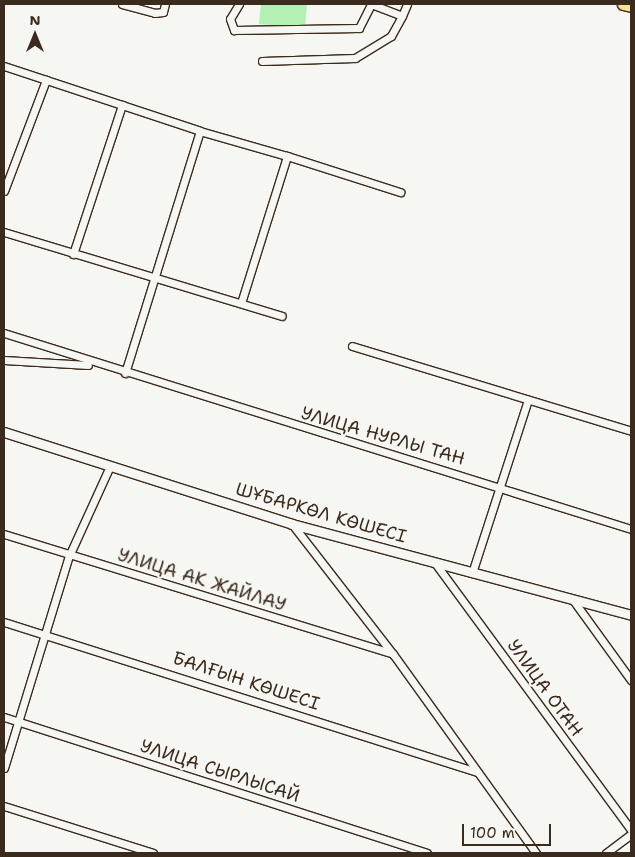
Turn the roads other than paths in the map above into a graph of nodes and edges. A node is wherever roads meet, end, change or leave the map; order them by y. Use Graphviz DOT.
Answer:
graph roads {
  1 [pos="122,4"];
  2 [pos="166,4"];
  3 [pos="240,4"];
  4 [pos="371,4"];
  5 [pos="407,4"];
  6 [pos="623,4"];
  7 [pos="631,6"];
  8 [pos="402,16"];
  9 [pos="262,61"];
  10 [pos="4,66"];
  11 [pos="46,80"];
  12 [pos="122,105"];
  13 [pos="200,131"];
  14 [pos="287,156"];
  15 [pos="4,191"];
  16 [pos="400,192"];
  17 [pos="4,232"];
  18 [pos="73,254"];
  19 [pos="157,276"];
  20 [pos="241,303"];
  21 [pos="282,316"];
  22 [pos="4,333"];
  23 [pos="352,346"];
  24 [pos="4,360"];
  25 [pos="97,366"];
  26 [pos="125,373"];
  27 [pos="528,400"];
  28 [pos="631,431"];
  29 [pos="4,432"];
  30 [pos="110,466"];
  31 [pos="502,487"];
  32 [pos="292,524"];
  33 [pos="631,529"];
  34 [pos="4,534"];
  35 [pos="69,556"];
  36 [pos="435,563"];
  37 [pos="472,573"];
  38 [pos="574,600"];
  39 [pos="631,615"];
  40 [pos="4,622"];
  41 [pos="48,635"];
  42 [pos="392,654"];
  43 [pos="631,680"];
  44 [pos="4,717"];
  45 [pos="20,722"];
  46 [pos="4,768"];
  47 [pos="478,772"];
  48 [pos="4,806"];
  49 [pos="631,832"];
  50 [pos="153,853"];
  51 [pos="427,853"];
  52 [pos="536,853"];
  53 [pos="606,853"];
  1 -- 2 [label="street"];
  3 -- 4 [label="street"];
  4 -- 8 [label="street"];
  5 -- 8 [label="street"];
  6 -- 7 [label="main road"];
  8 -- 9 [label="street"];
  10 -- 11 [label="street"];
  11 -- 12 [label="street"];
  11 -- 15 [label="street"];
  12 -- 13 [label="street"];
  12 -- 18 [label="street"];
  13 -- 14 [label="street"];
  13 -- 19 [label="street"];
  14 -- 16 [label="street"];
  14 -- 20 [label="street"];
  17 -- 18 [label="street"];
  18 -- 19 [label="street"];
  19 -- 20 [label="street"];
  19 -- 26 [label="street"];
  20 -- 21 [label="street"];
  22 -- 25 [label="street"];
  23 -- 27 [label="street"];
  24 -- 25 [label="street"];
  25 -- 26 [label="street, УЛИЦА НУРЛЫ ТАН"];
  26 -- 31 [label="street, УЛИЦА НУРЛЫ ТАН"];
  27 -- 28 [label="street"];
  27 -- 31 [label="street"];
  29 -- 30 [label="street, ШҰБАРКӨЛ КӨШЕСІ"];
  30 -- 32 [label="street, ШҰБАРКӨЛ КӨШЕСІ"];
  30 -- 35 [label="street"];
  31 -- 33 [label="street, УЛИЦА НУРЛЫ ТАН"];
  31 -- 37 [label="street"];
  32 -- 36 [label="street, ШҰБАРКӨЛ КӨШЕСІ"];
  32 -- 42 [label="street"];
  34 -- 35 [label="street, УЛИЦА АК ЖАЙЛАУ"];
  35 -- 41 [label="street"];
  35 -- 42 [label="street, УЛИЦА АК ЖАЙЛАУ"];
  36 -- 37 [label="street, ШҰБАРКӨЛ КӨШЕСІ"];
  36 -- 49 [label="street, УЛИЦА ОТАН"];
  37 -- 38 [label="street, ШҰБАРКӨЛ КӨШЕСІ"];
  38 -- 39 [label="street, ШҰБАРКӨЛ КӨШЕСІ"];
  38 -- 43 [label="street"];
  40 -- 41 [label="street, БАЛҒЫН КӨШЕСІ"];
  41 -- 45 [label="street"];
  41 -- 47 [label="street, БАЛҒЫН КӨШЕСІ"];
  42 -- 47 [label="street"];
  44 -- 45 [label="street, УЛИЦА СЫРЛЫСАЙ"];
  45 -- 46 [label="street"];
  45 -- 51 [label="street, УЛИЦА СЫРЛЫСАЙ"];
  47 -- 52 [label="street"];
  48 -- 50 [label="street"];
  49 -- 53 [label="street"];
}
